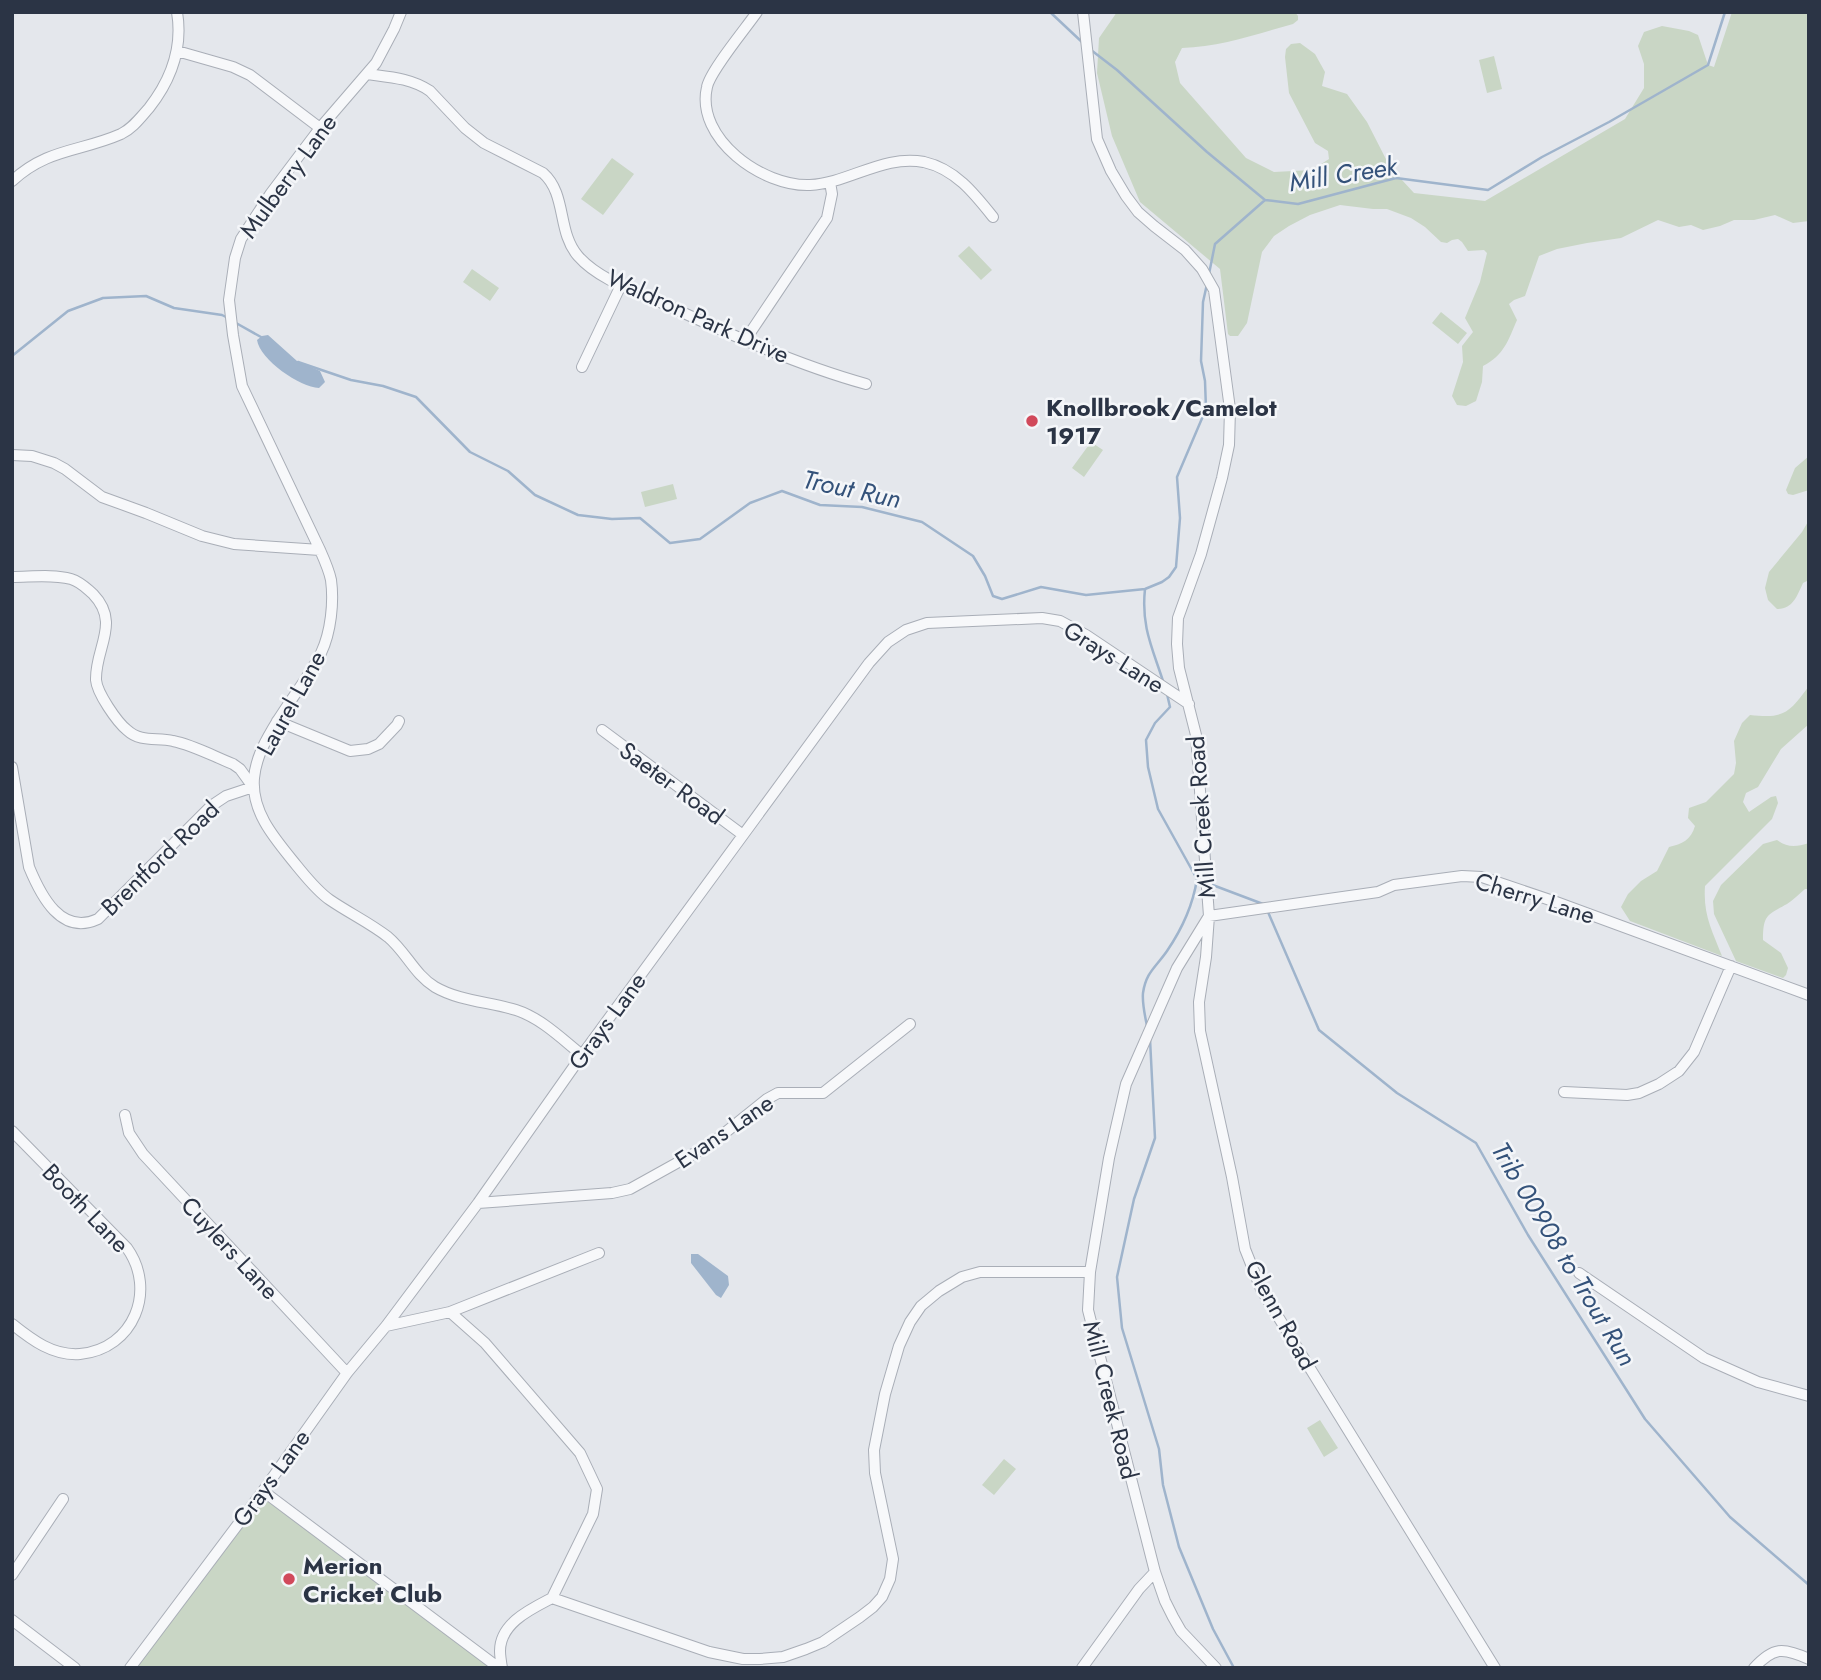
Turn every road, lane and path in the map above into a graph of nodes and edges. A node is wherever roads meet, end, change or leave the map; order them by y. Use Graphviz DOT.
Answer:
graph roads {
  1 [pos="177,12"];
  2 [pos="401,12"];
  3 [pos="757,12"];
  4 [pos="1083,12"];
  5 [pos="177,51"];
  6 [pos="367,74"];
  7 [pos="320,128"];
  8 [pos="12,181"];
  9 [pos="830,182"];
  10 [pos="993,217"];
  11 [pos="621,285"];
  12 [pos="746,340"];
  13 [pos="582,367"];
  14 [pos="866,384"];
  15 [pos="12,455"];
  16 [pos="320,550"];
  17 [pos="12,578"];
  18 [pos="1190,705"];
  19 [pos="400,720"];
  20 [pos="277,721"];
  21 [pos="602,730"];
  22 [pos="12,767"];
  23 [pos="253,788"];
  24 [pos="743,835"];
  25 [pos="1209,916"];
  26 [pos="1731,966"];
  27 [pos="1809,995"];
  28 [pos="910,1024"];
  29 [pos="582,1055"];
  30 [pos="1564,1092"];
  31 [pos="125,1115"];
  32 [pos="12,1130"];
  33 [pos="478,1203"];
  34 [pos="599,1253"];
  35 [pos="1090,1272"];
  36 [pos="1579,1273"];
  37 [pos="450,1312"];
  38 [pos="12,1324"];
  39 [pos="386,1326"];
  40 [pos="347,1373"];
  41 [pos="1809,1396"];
  42 [pos="263,1491"];
  43 [pos="63,1499"];
  44 [pos="1154,1572"];
  45 [pos="12,1575"];
  46 [pos="552,1598"];
  47 [pos="12,1620"];
  48 [pos="1809,1659"];
  49 [pos="75,1668"];
  50 [pos="130,1668"];
  51 [pos="500,1668"];
  52 [pos="1082,1668"];
  53 [pos="1216,1668"];
  54 [pos="1495,1668"];
  55 [pos="1754,1668"];
  1 -- 5 [label="street"];
  2 -- 6 [label="street, Mulberry Lane"];
  3 -- 9 [label="street"];
  4 -- 18 [label="street, Mill Creek Road"];
  5 -- 7 [label="street"];
  5 -- 8 [label="street"];
  6 -- 7 [label="street, Mulberry Lane"];
  6 -- 11 [label="street, Waldron Park Drive"];
  7 -- 16 [label="street, Mulberry Lane"];
  9 -- 10 [label="street"];
  9 -- 12 [label="street"];
  11 -- 12 [label="street, Waldron Park Drive"];
  11 -- 13 [label="street"];
  12 -- 14 [label="street, Waldron Park Drive"];
  15 -- 16 [label="street"];
  16 -- 20 [label="street, Laurel Lane"];
  17 -- 23 [label="street"];
  18 -- 24 [label="street, Grays Lane"];
  18 -- 25 [label="street, Mill Creek Road"];
  19 -- 20 [label="street"];
  20 -- 23 [label="street, Laurel Lane"];
  21 -- 24 [label="street, Saeter Road"];
  22 -- 23 [label="street, Brentford Road"];
  23 -- 29 [label="street, Laurel Lane"];
  24 -- 29 [label="street, Grays Lane"];
  25 -- 26 [label="street, Cherry Lane"];
  25 -- 35 [label="street, Mill Creek Road"];
  25 -- 54 [label="street, Glenn Road"];
  26 -- 27 [label="street, Cherry Lane"];
  26 -- 30 [label="street"];
  28 -- 33 [label="street, Evans Lane"];
  29 -- 33 [label="street, Grays Lane"];
  31 -- 40 [label="street, Cuylers Lane"];
  32 -- 38 [label="street, Booth Lane"];
  33 -- 39 [label="street, Grays Lane"];
  34 -- 37 [label="street"];
  35 -- 44 [label="street, Mill Creek Road"];
  35 -- 46 [label="street"];
  36 -- 41 [label="street"];
  37 -- 39 [label="street"];
  37 -- 46 [label="street"];
  39 -- 40 [label="street, Grays Lane"];
  40 -- 42 [label="street, Grays Lane"];
  42 -- 50 [label="street, Grays Lane"];
  42 -- 51 [label="street"];
  43 -- 45 [label="street"];
  44 -- 52 [label="street"];
  44 -- 53 [label="street, Mill Creek Road"];
  46 -- 51 [label="street"];
  47 -- 49 [label="street"];
  48 -- 55 [label="street"];
}
